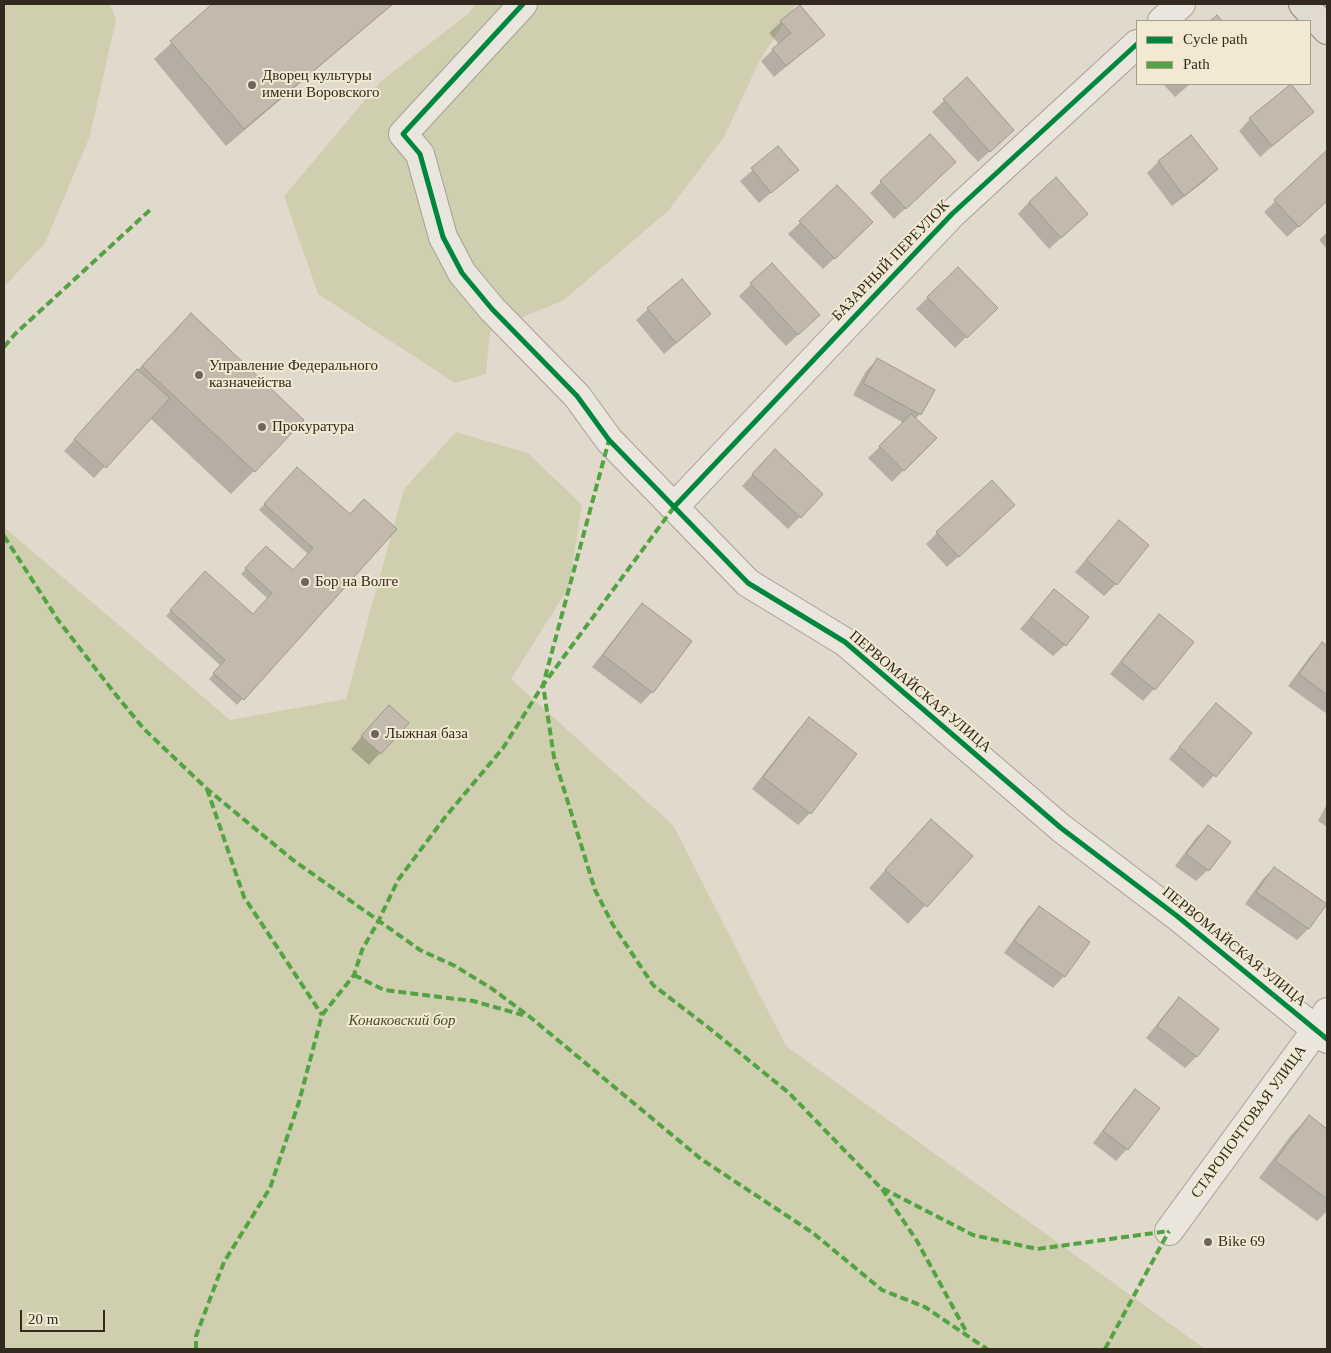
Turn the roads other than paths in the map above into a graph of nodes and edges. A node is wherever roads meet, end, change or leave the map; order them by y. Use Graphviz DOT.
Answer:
graph roads {
  1 [pos="523,4"];
  2 [pos="1181,4"];
  3 [pos="1303,4"];
  4 [pos="1163,20"];
  5 [pos="1327,30"];
  6 [pos="1136,45"];
  7 [pos="674,507"];
  8 [pos="1324,1027"];
  9 [pos="1169,1231"];
  1 -- 7 [label="street, ПЕРВОМАЙСКАЯ УЛИЦА"];
  2 -- 4 [label="street"];
  3 -- 5 [label="main road"];
  6 -- 7 [label="street, БАЗАРНЫЙ ПЕРЕУЛОК"];
  7 -- 8 [label="street, ПЕРВОМАЙСКАЯ УЛИЦА"];
  8 -- 9 [label="street, СТАРОПОЧТОВАЯ УЛИЦА"];
}
